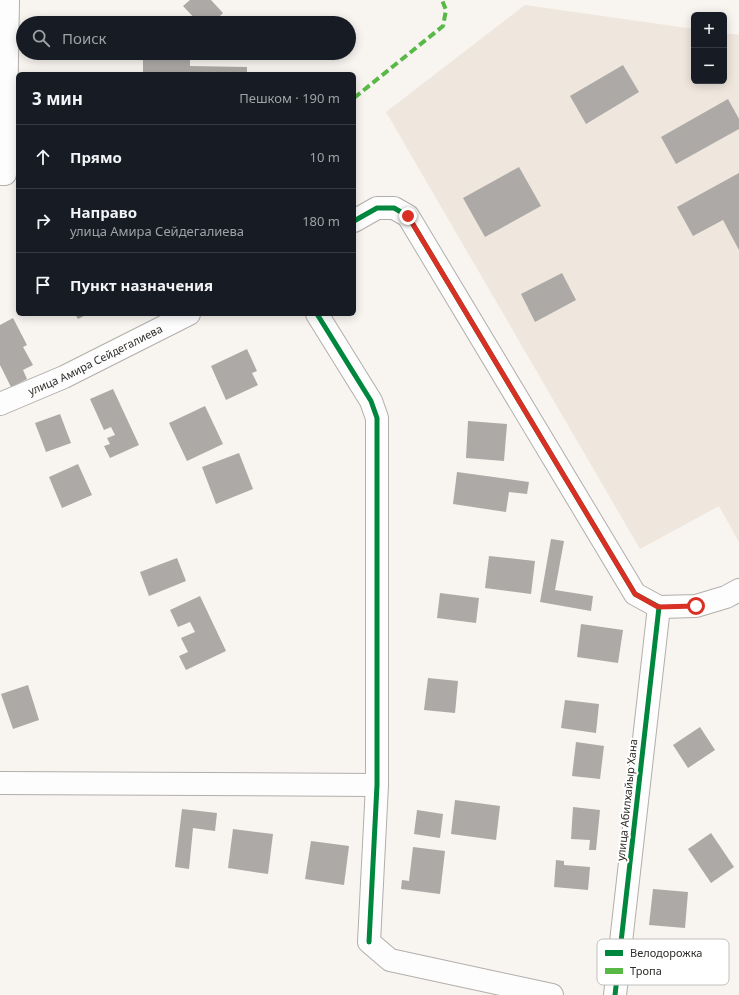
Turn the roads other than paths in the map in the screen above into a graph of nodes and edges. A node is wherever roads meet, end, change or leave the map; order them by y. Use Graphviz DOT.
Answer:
graph roads {
  1 [pos="8,0"];
  2 [pos="0,174"];
  3 [pos="356,220"];
  4 [pos="185,316"];
  5 [pos="318,316"];
  6 [pos="0,404"];
  7 [pos="739,590"];
  8 [pos="658,607"];
  9 [pos="0,783"];
  10 [pos="377,785"];
  11 [pos="621,939"];
  12 [pos="616,985"];
  13 [pos="552,995"];
  14 [pos="615,995"];
  1 -- 2 [label="street"];
  3 -- 8 [label="street"];
  4 -- 6 [label="street, улица Амира Сейдегалиева"];
  5 -- 10 [label="street"];
  7 -- 8 [label="street"];
  8 -- 11 [label="street, улица Абилхайыр Хана"];
  9 -- 10 [label="street"];
  10 -- 13 [label="street"];
  12 -- 14 [label="street, улица Абилхайыр Хана"];
}
